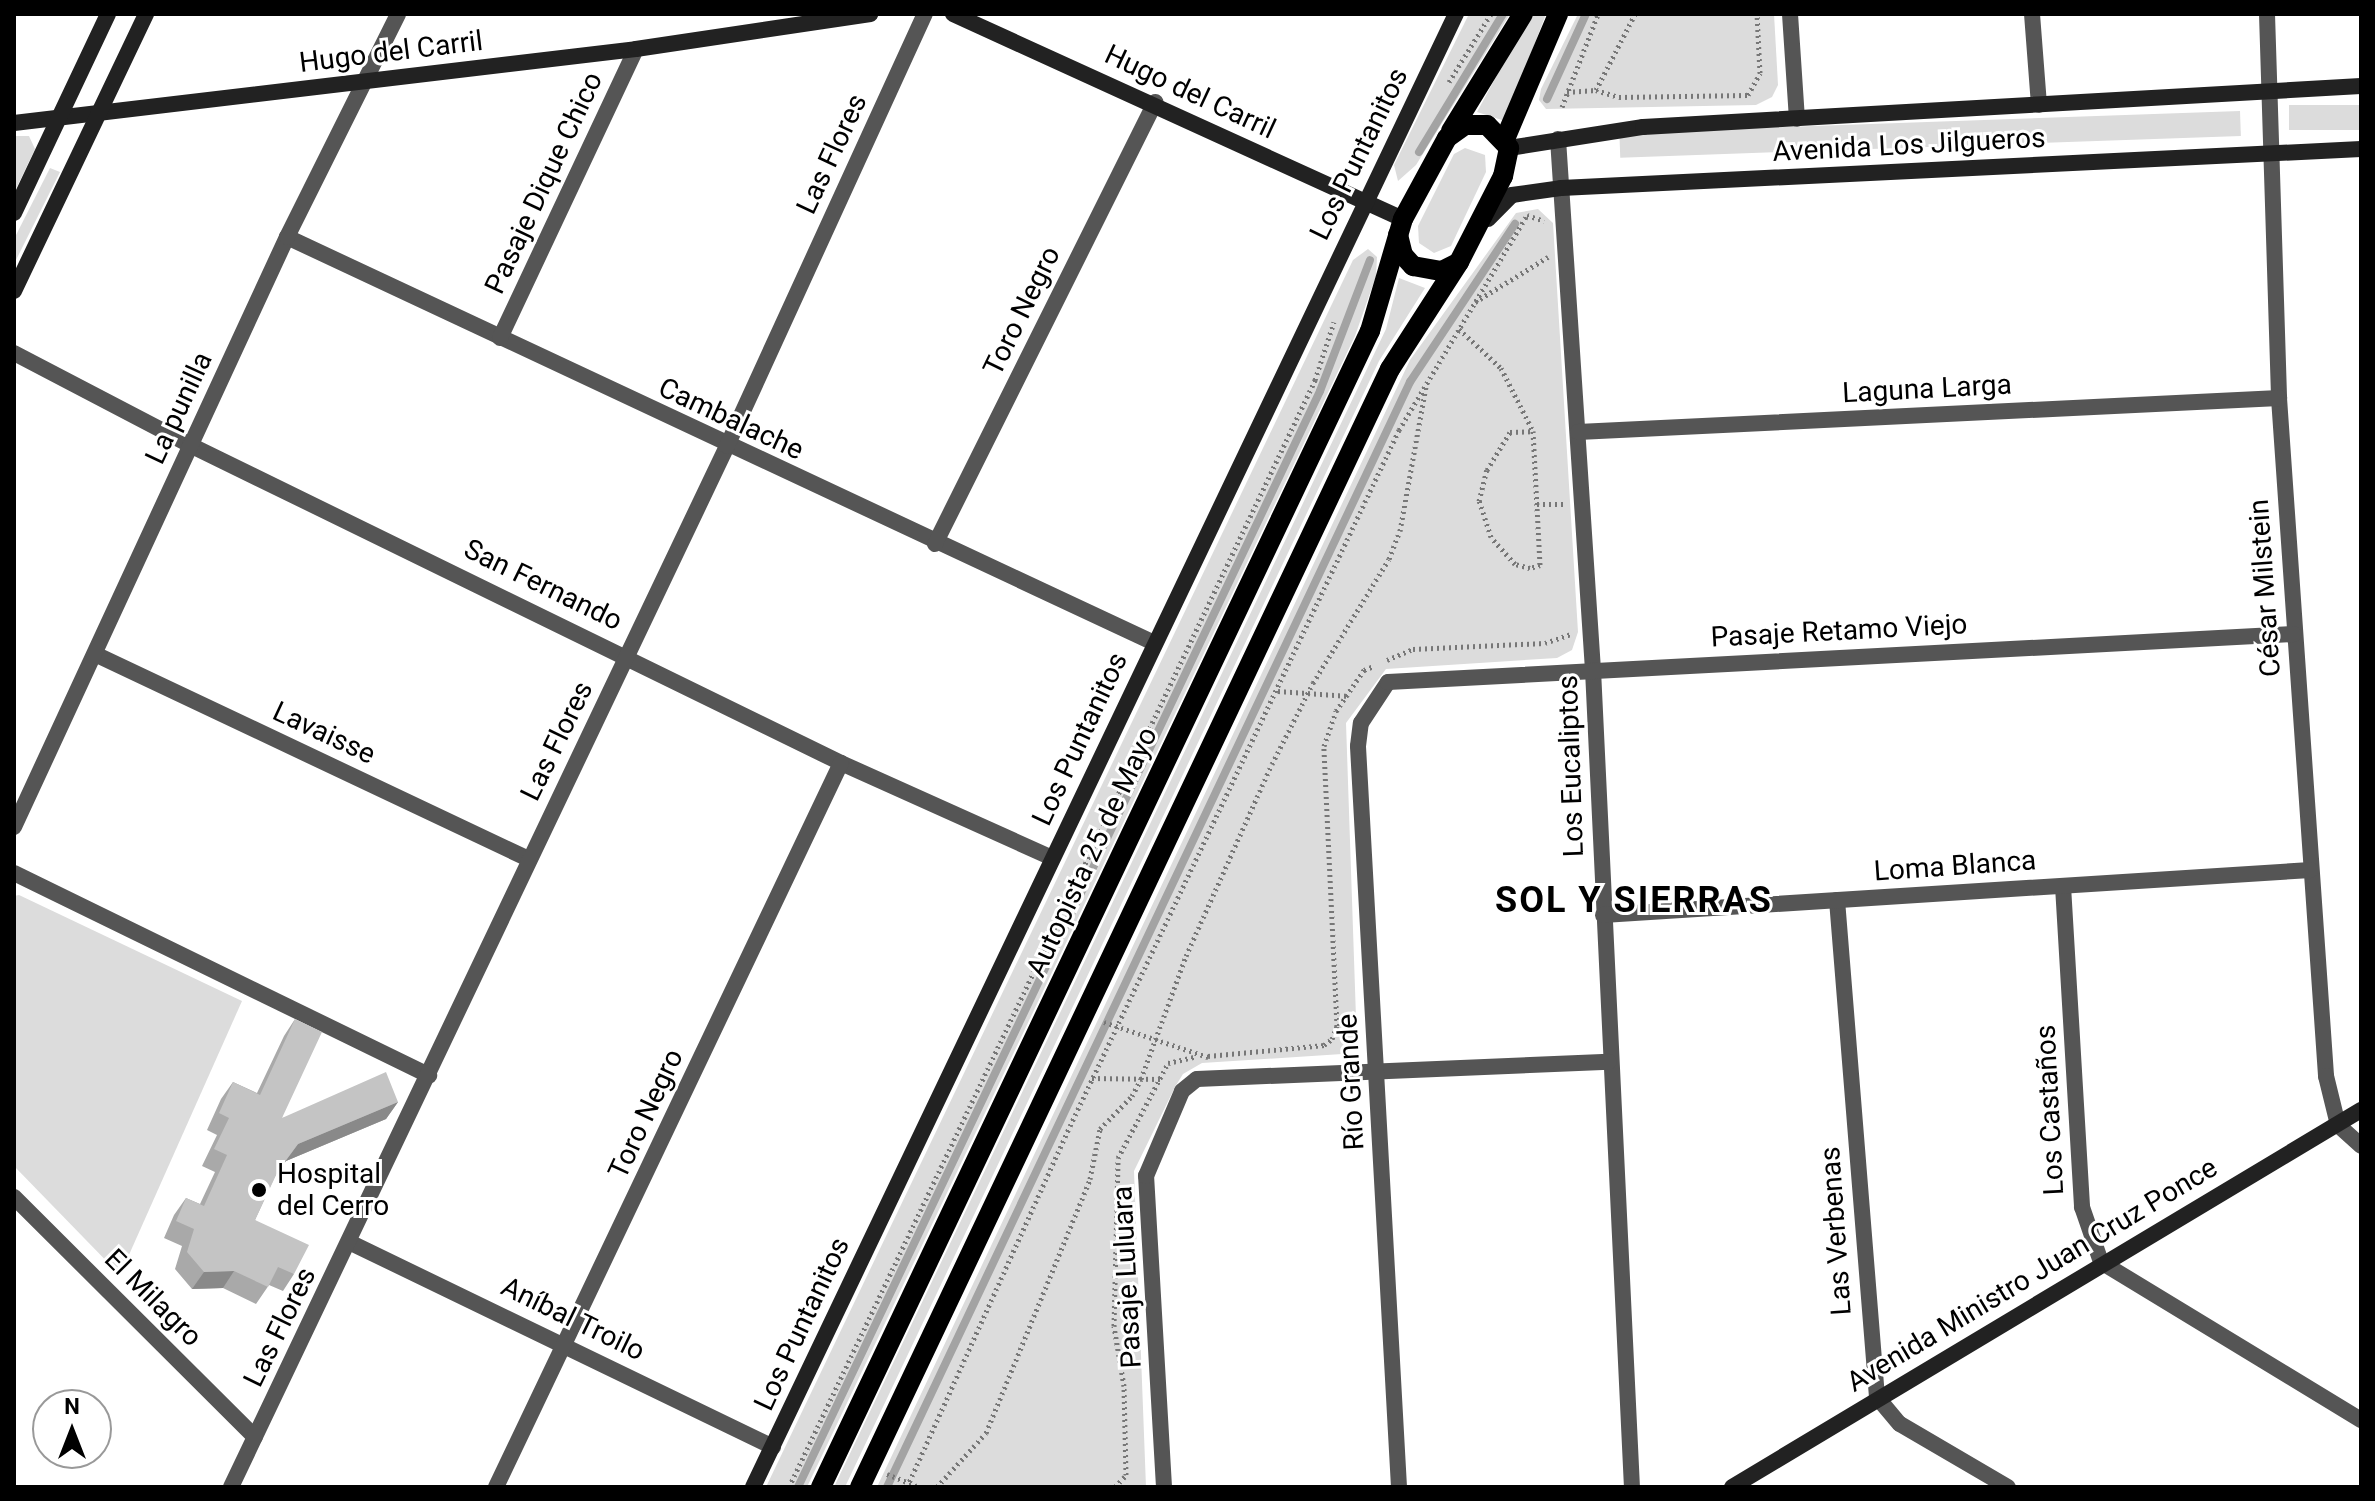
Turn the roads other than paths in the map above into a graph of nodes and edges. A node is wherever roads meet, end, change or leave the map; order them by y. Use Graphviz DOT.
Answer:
graph roads {
  1 [pos="108,14"];
  2 [pos="146,14"];
  3 [pos="398,14"];
  4 [pos="870,14"];
  5 [pos="925,14"];
  6 [pos="953,14"];
  7 [pos="1456,14"];
  8 [pos="1523,14"];
  9 [pos="1558,14"];
  10 [pos="1790,14"];
  11 [pos="2032,14"];
  12 [pos="2267,14"];
  13 [pos="636,49"];
  14 [pos="364,81"];
  15 [pos="2361,86"];
  16 [pos="2271,90"];
  17 [pos="1155,102"];
  18 [pos="2039,105"];
  19 [pos="99,113"];
  20 [pos="60,118"];
  21 [pos="1797,119"];
  22 [pos="14,123"];
  23 [pos="1447,138"];
  24 [pos="1558,139"];
  25 [pos="1507,144"];
  26 [pos="2361,149"];
  27 [pos="2270,153"];
  28 [pos="1561,188"];
  29 [pos="1364,203"];
  30 [pos="14,213"];
  31 [pos="1401,227"];
  32 [pos="1476,232"];
  33 [pos="287,237"];
  34 [pos="1459,262"];
  35 [pos="14,291"];
  36 [pos="500,338"];
  37 [pos="14,353"];
  38 [pos="2279,398"];
  39 [pos="1578,432"];
  40 [pos="190,445"];
  41 [pos="727,446"];
  42 [pos="935,544"];
  43 [pos="2294,634"];
  44 [pos="1154,643"];
  45 [pos="97,655"];
  46 [pos="628,655"];
  47 [pos="1593,670"];
  48 [pos="1388,682"];
  49 [pos="841,763"];
  50 [pos="14,827"];
  51 [pos="1052,858"];
  52 [pos="529,859"];
  53 [pos="2311,870"];
  54 [pos="14,873"];
  55 [pos="2063,886"];
  56 [pos="1837,900"];
  57 [pos="1603,915"];
  58 [pos="1609,1062"];
  59 [pos="1377,1071"];
  60 [pos="429,1075"];
  61 [pos="2361,1110"];
  62 [pos="2338,1125"];
  63 [pos="2361,1146"];
  64 [pos="14,1197"];
  65 [pos="349,1242"];
  66 [pos="2101,1262"];
  67 [pos="566,1343"];
  68 [pos="1877,1397"];
  69 [pos="2361,1420"];
  70 [pos="255,1437"];
  71 [pos="773,1447"];
  72 [pos="231,1487"];
  73 [pos="496,1487"];
  74 [pos="753,1487"];
  75 [pos="821,1487"];
  76 [pos="860,1487"];
  77 [pos="1164,1487"];
  78 [pos="1399,1487"];
  79 [pos="1632,1487"];
  80 [pos="1732,1487"];
  81 [pos="2008,1487"];
  1 -- 20 [label="street"];
  2 -- 19 [label="street"];
  3 -- 14 [label="street, La punilla"];
  4 -- 13 [label="street, Hugo del Carril"];
  5 -- 41 [label="street, Las Flores"];
  6 -- 17 [label="street, Hugo del Carril"];
  7 -- 29 [label="street, Los Puntanitos"];
  8 -- 23 [label="main road"];
  9 -- 25 [label="main road"];
  10 -- 21 [label="street"];
  11 -- 18 [label="street"];
  12 -- 16 [label="street, César Milstein"];
  13 -- 14 [label="street, Hugo del Carril"];
  13 -- 36 [label="street, Pasaje Dique Chico"];
  14 -- 19 [label="street, Hugo del Carril"];
  14 -- 33 [label="street, La punilla"];
  15 -- 16 [label="street, Avenida Los Jilgueros"];
  16 -- 18 [label="street, Avenida Los Jilgueros"];
  16 -- 27 [label="street, César Milstein"];
  17 -- 29 [label="street, Hugo del Carril"];
  17 -- 42 [label="street, Toro Negro"];
  18 -- 21 [label="street, Avenida Los Jilgueros"];
  19 -- 20 [label="street, Hugo del Carril"];
  19 -- 35 [label="street"];
  20 -- 22 [label="street, Hugo del Carril"];
  20 -- 30 [label="street"];
  21 -- 24 [label="street, Avenida Los Jilgueros"];
  23 -- 25 [label="main road"];
  23 -- 31 [label="main road, Autopista 25 de Mayo"];
  24 -- 25 [label="street, Avenida Los Jilgueros"];
  24 -- 28 [label="street, Los Eucaliptos"];
  25 -- 32 [label="main road"];
  26 -- 27 [label="street, Avenida Los Jilgueros"];
  27 -- 28 [label="street, Avenida Los Jilgueros"];
  27 -- 38 [label="street, César Milstein"];
  28 -- 32 [label="street, Avenida Los Jilgueros"];
  28 -- 39 [label="street, Los Eucaliptos"];
  29 -- 31 [label="street, Hugo del Carril"];
  29 -- 44 [label="street, Los Puntanitos"];
  31 -- 34 [label="main road"];
  31 -- 75 [label="main road, Autopista 25 de Mayo"];
  32 -- 34 [label="main road"];
  33 -- 36 [label="street, Cambalache"];
  33 -- 40 [label="street, La punilla"];
  34 -- 76 [label="main road"];
  36 -- 41 [label="street, Cambalache"];
  37 -- 40 [label="street, San Fernando"];
  38 -- 39 [label="street, Laguna Larga"];
  38 -- 43 [label="street, César Milstein"];
  39 -- 47 [label="street, Los Eucaliptos"];
  40 -- 45 [label="street, La punilla"];
  40 -- 46 [label="street, San Fernando"];
  41 -- 42 [label="street, Cambalache"];
  41 -- 46 [label="street, Las Flores"];
  42 -- 44 [label="street, Cambalache"];
  43 -- 47 [label="street, Pasaje Retamo Viejo"];
  43 -- 53 [label="street, César Milstein"];
  44 -- 51 [label="street, Los Puntanitos"];
  45 -- 50 [label="street, La punilla"];
  45 -- 52 [label="street, Lavaisse"];
  46 -- 49 [label="street, San Fernando"];
  46 -- 52 [label="street, Las Flores"];
  47 -- 48 [label="street, Pasaje Retamo Viejo"];
  47 -- 57 [label="street, Los Eucaliptos"];
  48 -- 59 [label="street, Río Grande"];
  49 -- 51 [label="street, San Fernando"];
  49 -- 67 [label="street, Toro Negro"];
  51 -- 71 [label="street, Los Puntanitos"];
  52 -- 60 [label="street, Las Flores"];
  53 -- 55 [label="street, Loma Blanca"];
  53 -- 62 [label="street, César Milstein"];
  54 -- 60 [label="street"];
  55 -- 56 [label="street, Loma Blanca"];
  55 -- 66 [label="street, Los Castaños"];
  56 -- 57 [label="street, Loma Blanca"];
  56 -- 68 [label="street, Las Verbenas"];
  57 -- 58 [label="street, Los Eucaliptos"];
  58 -- 59 [label="street"];
  58 -- 79 [label="street, Los Eucaliptos"];
  59 -- 77 [label="street, Pasaje Luluara"];
  59 -- 78 [label="street, Río Grande"];
  60 -- 65 [label="street, Las Flores"];
  61 -- 62 [label="street, Avenida Ministro Juan Cruz Ponce"];
  62 -- 63 [label="street"];
  62 -- 66 [label="street, Avenida Ministro Juan Cruz Ponce"];
  64 -- 70 [label="street, El Milagro"];
  65 -- 67 [label="street, Aníbal Troilo"];
  65 -- 70 [label="street, Las Flores"];
  66 -- 68 [label="street, Avenida Ministro Juan Cruz Ponce"];
  66 -- 69 [label="street"];
  67 -- 71 [label="street, Aníbal Troilo"];
  67 -- 73 [label="street, Toro Negro"];
  68 -- 80 [label="street, Avenida Ministro Juan Cruz Ponce"];
  68 -- 81 [label="street"];
  70 -- 72 [label="street, Las Flores"];
  71 -- 74 [label="street, Los Puntanitos"];
}
